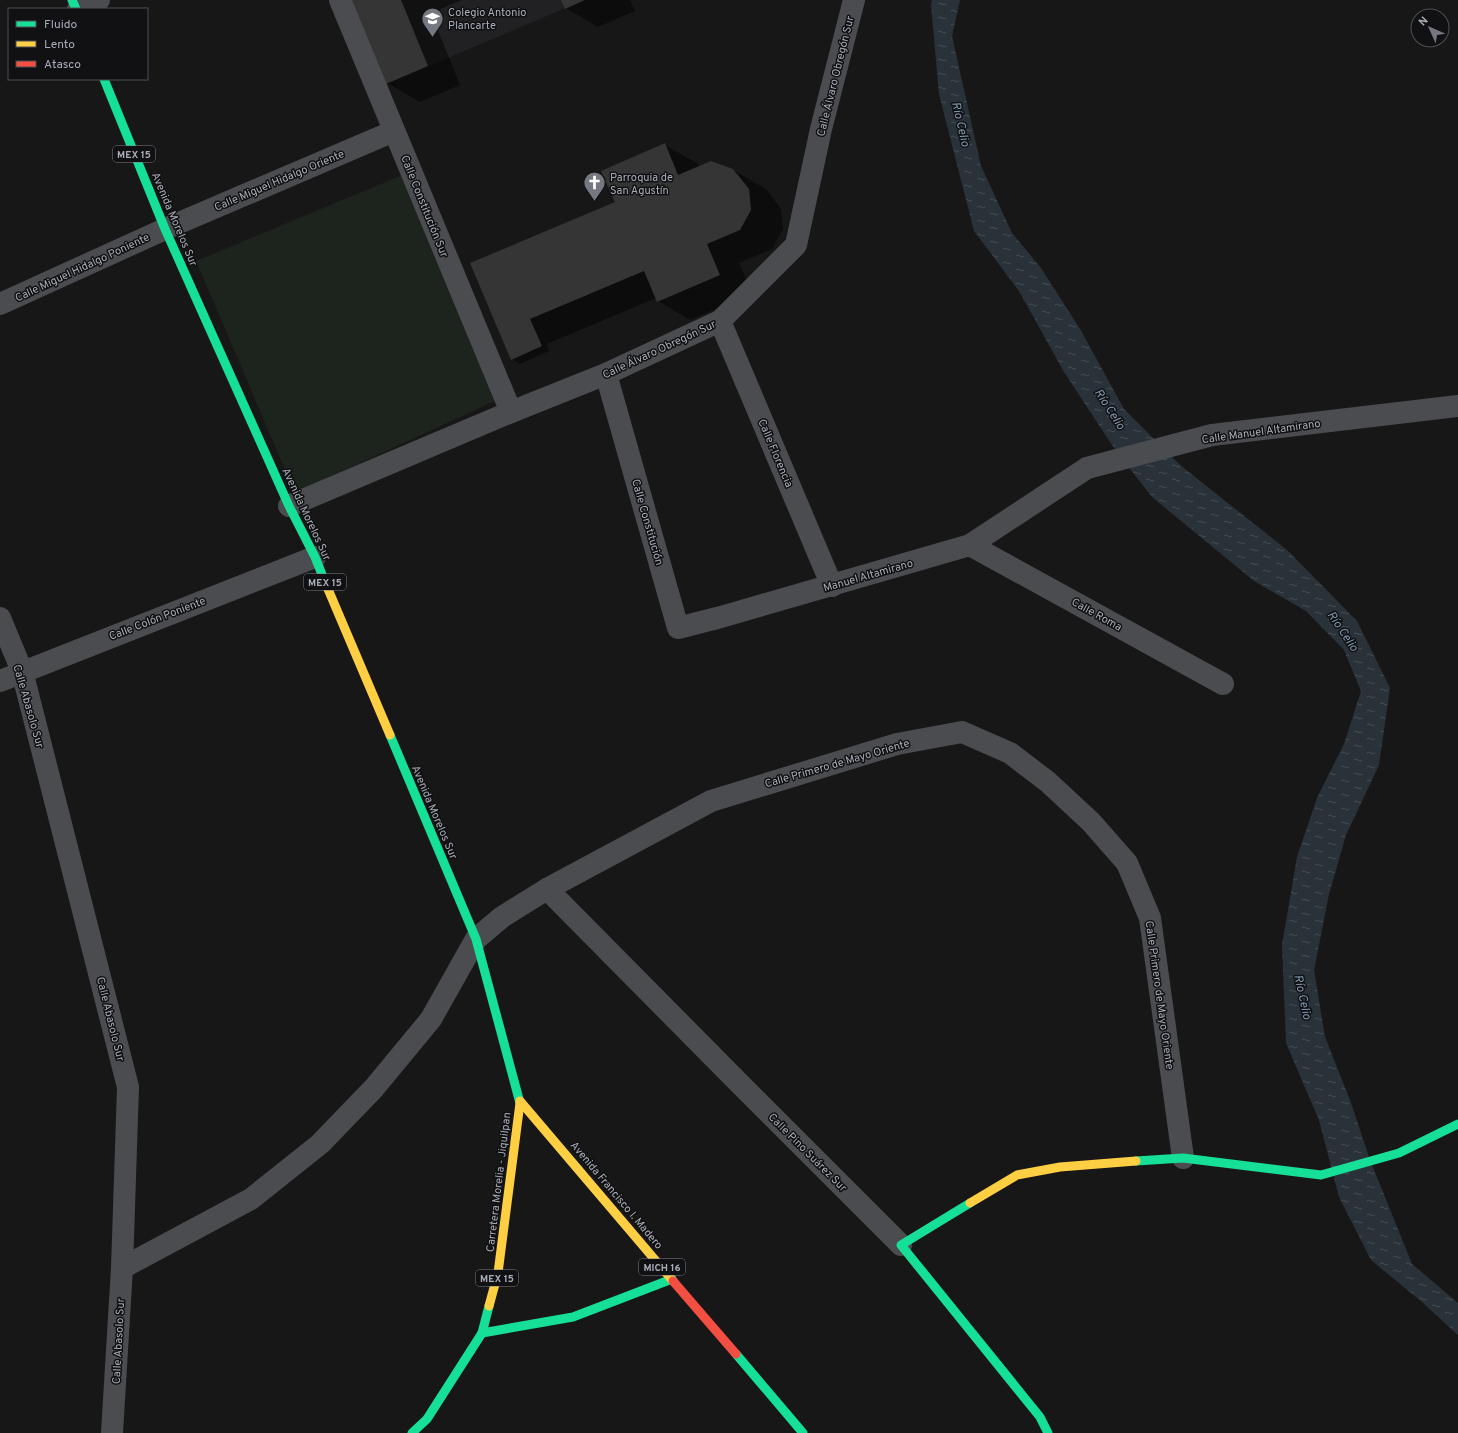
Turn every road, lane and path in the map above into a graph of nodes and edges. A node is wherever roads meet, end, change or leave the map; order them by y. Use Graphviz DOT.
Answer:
graph roads {
  1 [pos="99,0"];
  2 [pos="340,0"];
  3 [pos="854,0"];
  4 [pos="79,8"];
  5 [pos="104,80"];
  6 [pos="394,131"];
  7 [pos="164,229"];
  8 [pos="0,304"];
  9 [pos="720,321"];
  10 [pos="606,374"];
  11 [pos="1458,406"];
  12 [pos="511,412"];
  13 [pos="289,506"];
  14 [pos="1010,519"];
  15 [pos="970,545"];
  16 [pos="315,557"];
  17 [pos="832,586"];
  18 [pos="0,618"];
  19 [pos="721,618"];
  20 [pos="22,671"];
  21 [pos="0,680"];
  22 [pos="1223,684"];
  23 [pos="547,889"];
  24 [pos="476,939"];
  25 [pos="520,1101"];
  26 [pos="1458,1124"];
  27 [pos="1183,1158"];
  28 [pos="901,1245"];
  29 [pos="122,1268"];
  30 [pos="672,1278"];
  31 [pos="482,1333"];
  32 [pos="112,1433"];
  33 [pos="412,1433"];
  34 [pos="803,1433"];
  35 [pos="1048,1433"];
  1 -- 4 [label="street"];
  2 -- 6 [label="street, Calle Constitución Sur"];
  3 -- 9 [label="street, Calle Álvaro Obregón Sur"];
  5 -- 7 [label="main road, Avenida Morelos Sur / MEX 15"];
  6 -- 7 [label="street, Calle Miguel Hidalgo Oriente"];
  6 -- 12 [label="street, Calle Constitución Sur"];
  7 -- 8 [label="street, Calle Miguel Hidalgo Poniente"];
  7 -- 13 [label="main road, Avenida Morelos Sur / MEX 15"];
  9 -- 10 [label="street, Calle Álvaro Obregón Sur"];
  9 -- 17 [label="street, Calle Florencia"];
  10 -- 12 [label="street, Calle Álvaro Obregón Sur"];
  10 -- 19 [label="street, Calle Constitución"];
  11 -- 14 [label="street, Calle Manuel Altamirano"];
  12 -- 13 [label="street, Calle Álvaro Obregón Sur"];
  13 -- 16 [label="main road, Avenida Morelos Sur / MEX 15"];
  14 -- 15 [label="street, Manuel Altamirano"];
  15 -- 17 [label="street, Manuel Altamirano"];
  15 -- 22 [label="street, Calle Roma"];
  16 -- 20 [label="street, Calle Colón Poniente"];
  16 -- 24 [label="main road, Avenida Morelos Sur / MEX 15"];
  17 -- 19 [label="street, Manuel Altamirano"];
  18 -- 20 [label="street, Calle Abasolo Sur"];
  20 -- 21 [label="street, Calle Colón Poniente"];
  20 -- 29 [label="street, Calle Abasolo Sur"];
  23 -- 24 [label="street, Calle Primero de Mayo Oriente"];
  23 -- 27 [label="street, Calle Primero de Mayo Oriente"];
  23 -- 28 [label="street, Calle Pino Suárez Sur"];
  24 -- 25 [label="main road, Avenida Morelos Sur / MEX 15"];
  24 -- 29 [label="street"];
  25 -- 30 [label="main road, Avenida Francisco I. Madero / MICH 16"];
  25 -- 31 [label="main road, Carretera Morelia - Jiquilpan / MEX 15"];
  26 -- 27 [label="main road"];
  27 -- 28 [label="main road"];
  28 -- 35 [label="main road, Calle Pino Suárez Sur"];
  29 -- 32 [label="street, Calle Abasolo Sur"];
  30 -- 31 [label="main road"];
  30 -- 34 [label="main road, Avenida Francisco I. Madero / MICH 16"];
  31 -- 33 [label="main road, Carretera Morelia - Jiquilpan / MEX 15"];
}
